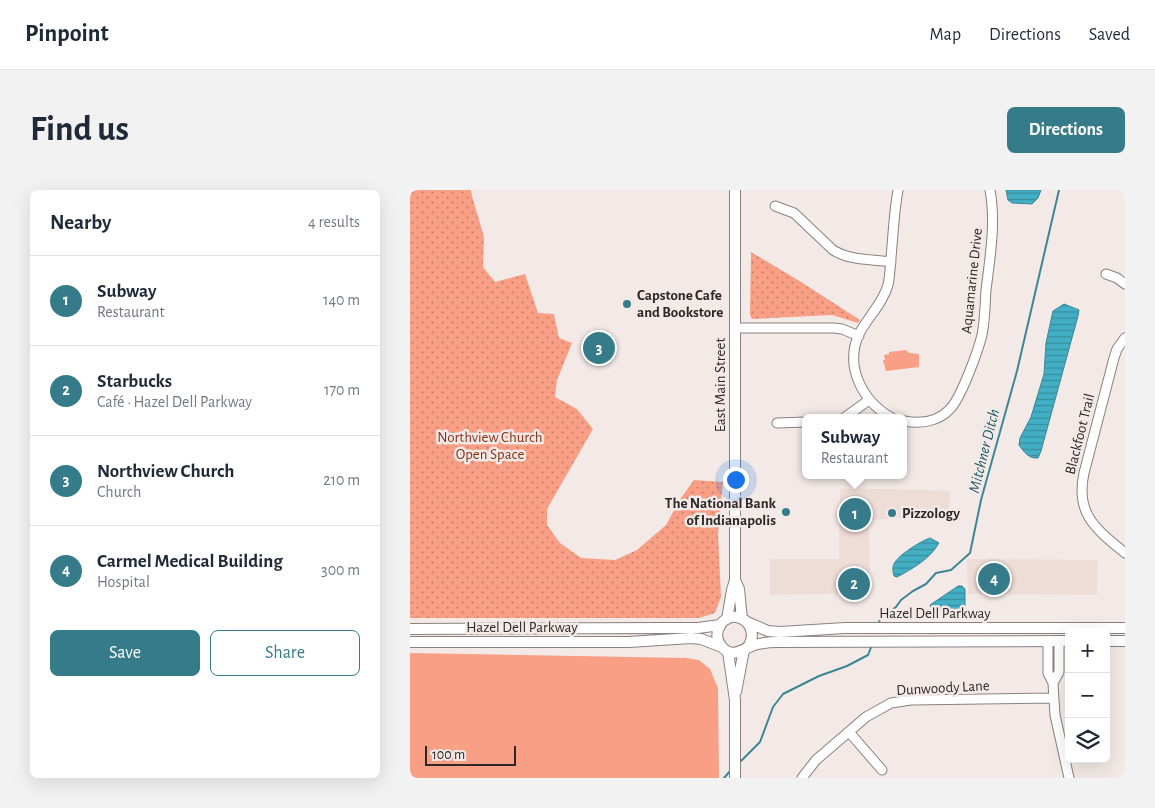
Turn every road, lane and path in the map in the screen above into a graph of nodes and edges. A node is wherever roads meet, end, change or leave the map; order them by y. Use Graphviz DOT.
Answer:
graph roads {
  1 [pos="735,190"];
  2 [pos="898,190"];
  3 [pos="990,190"];
  4 [pos="775,206"];
  5 [pos="890,262"];
  6 [pos="1106,274"];
  7 [pos="1125,284"];
  8 [pos="735,328"];
  9 [pos="859,336"];
  10 [pos="1125,338"];
  11 [pos="869,400"];
  12 [pos="850,414"];
  13 [pos="886,414"];
  14 [pos="907,421"];
  15 [pos="802,422"];
  16 [pos="777,423"];
  17 [pos="1125,553"];
  18 [pos="735,580"];
  19 [pos="745,621"];
  20 [pos="724,622"];
  21 [pos="1125,628"];
  22 [pos="410,629"];
  23 [pos="1048,641"];
  24 [pos="1064,641"];
  25 [pos="1110,641"];
  26 [pos="1125,641"];
  27 [pos="410,642"];
  28 [pos="725,649"];
  29 [pos="745,649"];
  30 [pos="1053,683"];
  31 [pos="1053,698"];
  32 [pos="734,700"];
  33 [pos="849,732"];
  34 [pos="882,770"];
  35 [pos="735,778"];
  36 [pos="802,778"];
  37 [pos="1069,778"];
  1 -- 8 [label="main road, East Main Street"];
  2 -- 5 [label="street"];
  3 -- 14 [label="street, Aquamarine Drive"];
  4 -- 5 [label="street"];
  5 -- 9 [label="street"];
  6 -- 7 [label="street"];
  8 -- 9 [label="street"];
  8 -- 18 [label="main road, East Main Street"];
  9 -- 11 [label="street"];
  10 -- 17 [label="street, Blackfoot Trail"];
  11 -- 12 [label="street"];
  11 -- 13 [label="street"];
  15 -- 16 [label="street"];
  18 -- 19 [label="main road, East Main Street"];
  18 -- 20 [label="main road, East Main Street"];
  19 -- 20 [label="main road"];
  19 -- 21 [label="main road, Hazel Dell Parkway"];
  19 -- 29 [label="main road"];
  20 -- 22 [label="main road, Hazel Dell Parkway"];
  20 -- 28 [label="main road"];
  23 -- 24 [label="main road, Hazel Dell Parkway"];
  23 -- 29 [label="main road, Hazel Dell Parkway"];
  23 -- 30 [label="street"];
  24 -- 30 [label="street"];
  25 -- 26 [label="main road"];
  27 -- 28 [label="main road, Hazel Dell Parkway"];
  28 -- 29 [label="main road"];
  28 -- 32 [label="main road"];
  29 -- 32 [label="main road"];
  30 -- 31 [label="street"];
  31 -- 33 [label="street, Dunwoody Lane"];
  31 -- 37 [label="street"];
  32 -- 35 [label="main road"];
  33 -- 34 [label="street"];
  33 -- 36 [label="street, Dunwoody Lane"];
}
